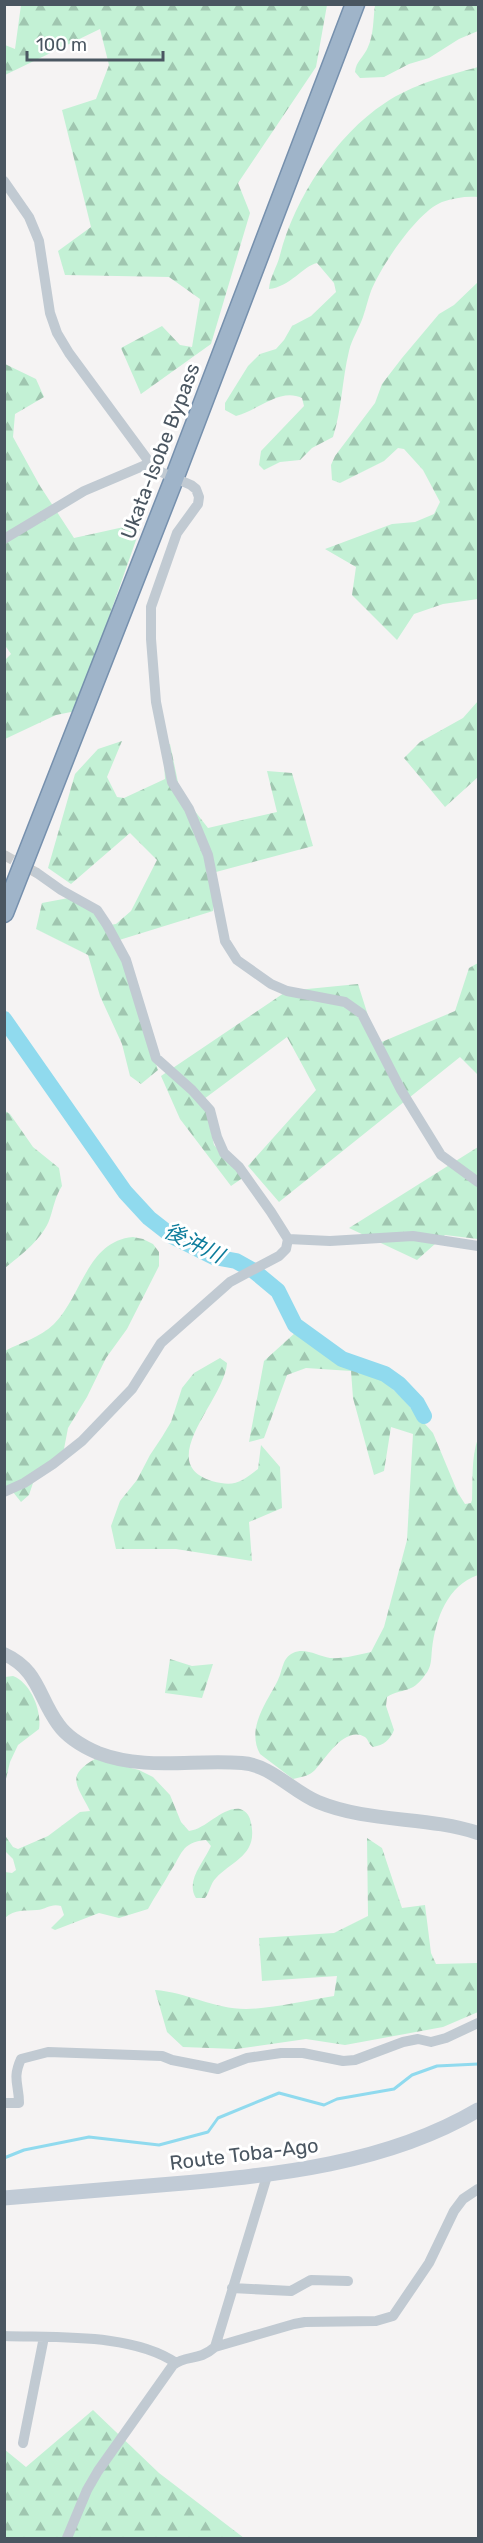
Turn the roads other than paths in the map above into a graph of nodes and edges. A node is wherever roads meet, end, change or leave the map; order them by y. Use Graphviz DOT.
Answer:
graph roads {
  1 [pos="355,4"];
  2 [pos="4,181"];
  3 [pos="150,463"];
  4 [pos="174,479"];
  5 [pos="4,539"];
  6 [pos="37,873"];
  7 [pos="4,912"];
  8 [pos="478,1182"];
  9 [pos="288,1239"];
  10 [pos="478,1246"];
  11 [pos="4,1492"];
  12 [pos="4,1654"];
  13 [pos="478,1833"];
  14 [pos="478,2023"];
  15 [pos="4,2103"];
  16 [pos="478,2110"];
  17 [pos="267,2176"];
  18 [pos="478,2189"];
  19 [pos="4,2198"];
  20 [pos="348,2281"];
  21 [pos="232,2288"];
  22 [pos="4,2336"];
  23 [pos="44,2337"];
  24 [pos="214,2347"];
  25 [pos="176,2363"];
  26 [pos="22,2443"];
  27 [pos="67,2538"];
  1 -- 4 [label="highway, Ukata-Isobe Bypass"];
  2 -- 3 [label="street"];
  3 -- 4 [label="street"];
  3 -- 5 [label="street"];
  4 -- 7 [label="highway, Ukata-Isobe Bypass"];
  4 -- 8 [label="street"];
  6 -- 9 [label="street"];
  9 -- 10 [label="street"];
  9 -- 11 [label="street"];
  12 -- 13 [label="street"];
  14 -- 15 [label="street"];
  16 -- 17 [label="main road, Route Toba-Ago"];
  17 -- 19 [label="main road, Route Toba-Ago"];
  17 -- 21 [label="street"];
  18 -- 24 [label="street"];
  20 -- 21 [label="street"];
  21 -- 24 [label="street"];
  22 -- 23 [label="street"];
  23 -- 25 [label="street"];
  23 -- 26 [label="street"];
  24 -- 25 [label="street"];
  25 -- 27 [label="street"];
}
